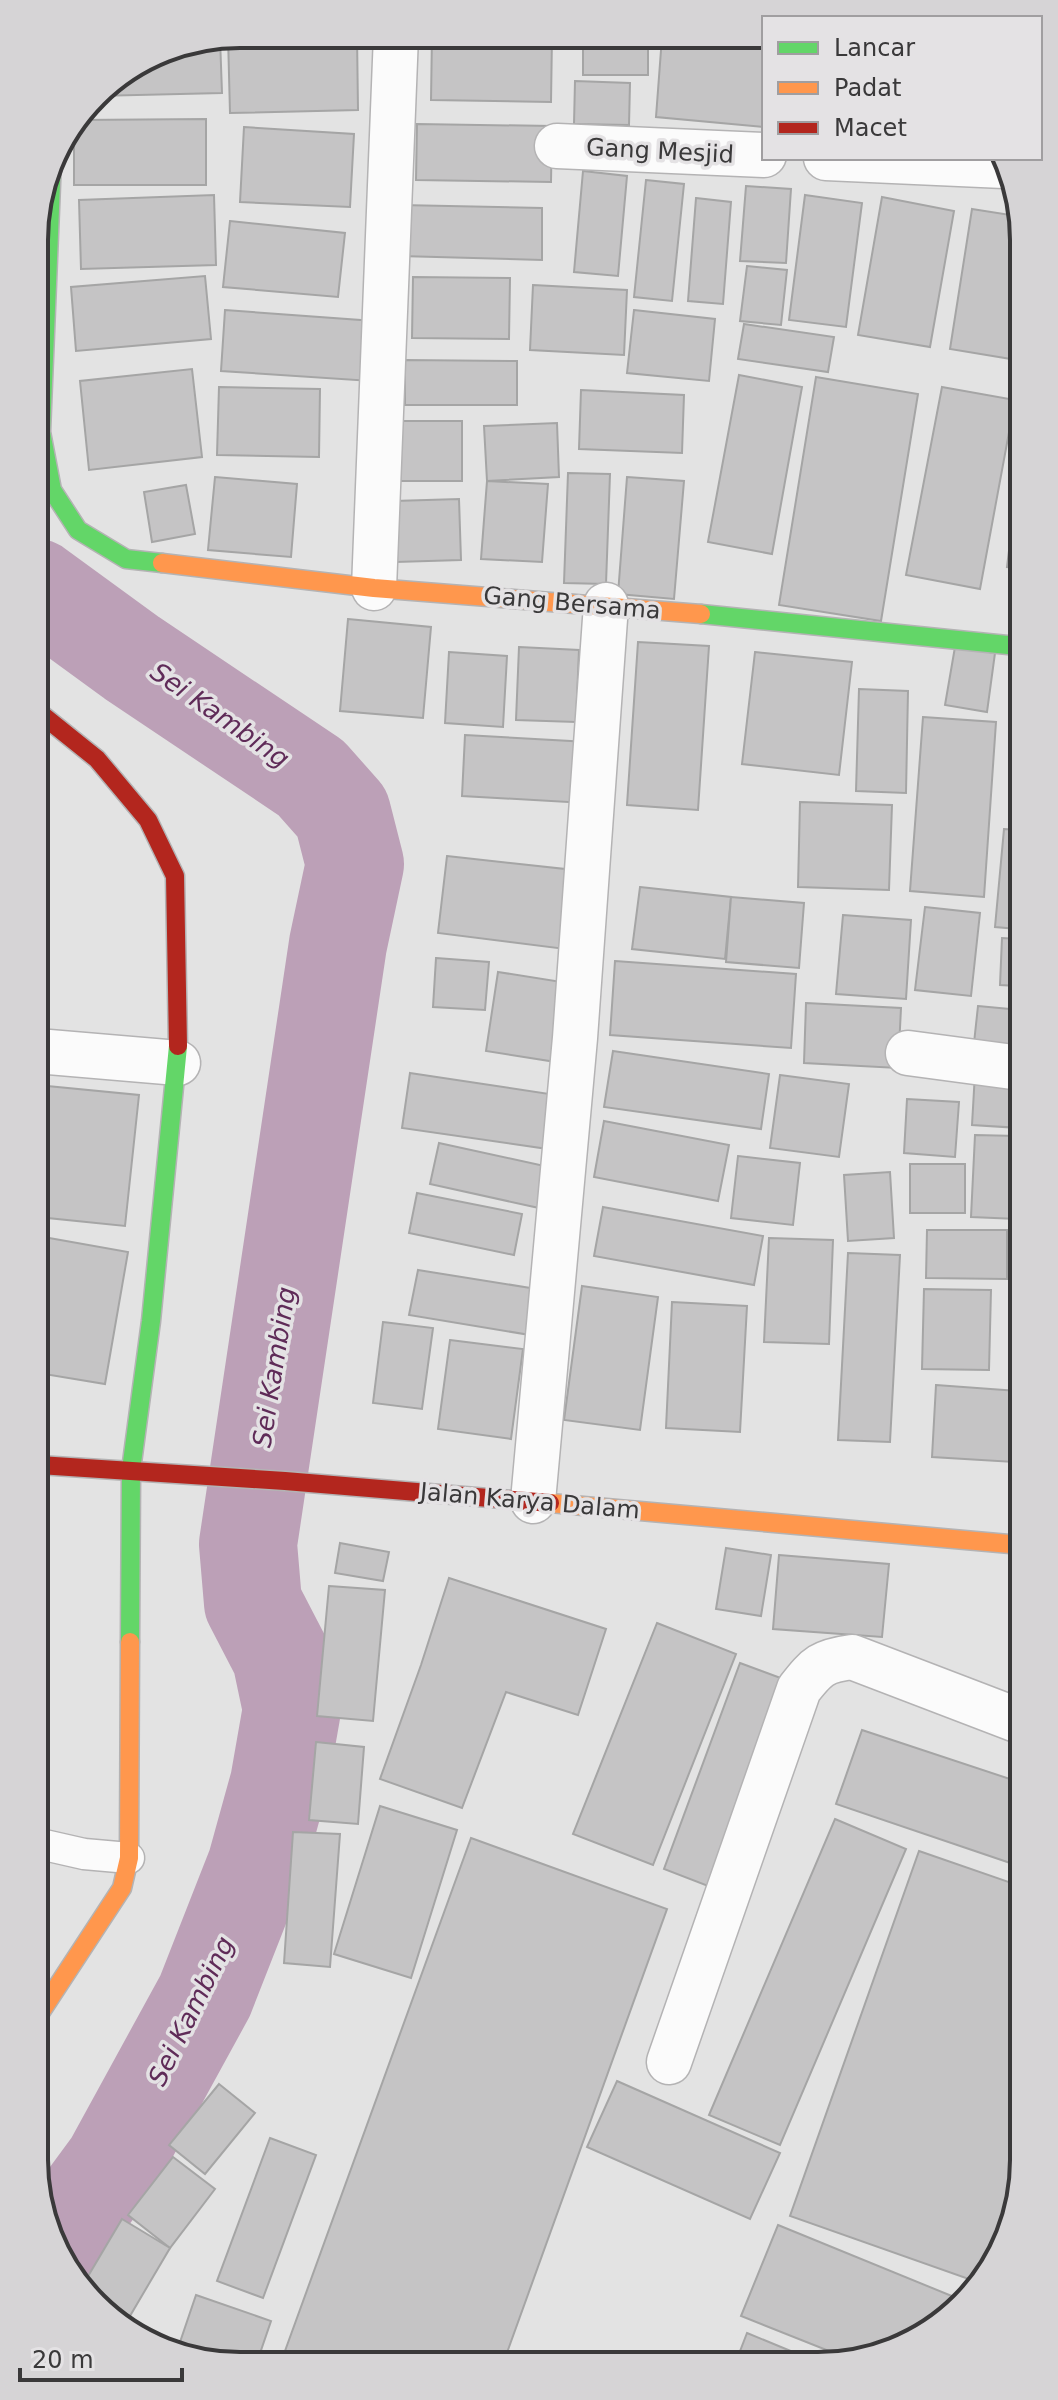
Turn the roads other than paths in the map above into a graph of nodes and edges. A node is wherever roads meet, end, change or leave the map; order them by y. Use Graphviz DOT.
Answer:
graph roads {
  1 [pos="395,48"];
  2 [pos="557,146"];
  3 [pos="762,155"];
  4 [pos="870,160"];
  5 [pos="994,166"];
  6 [pos="50,217"];
  7 [pos="48,258"];
  8 [pos="48,469"];
  9 [pos="374,588"];
  10 [pos="606,605"];
  11 [pos="1010,645"];
  12 [pos="48,720"];
  13 [pos="48,1052"];
  14 [pos="908,1053"];
  15 [pos="178,1063"];
  16 [pos="1010,1067"];
  17 [pos="48,1465"];
  18 [pos="131,1470"];
  19 [pos="533,1501"];
  20 [pos="1010,1544"];
  21 [pos="1010,1717"];
  22 [pos="48,1846"];
  23 [pos="129,1858"];
  24 [pos="48,2001"];
  25 [pos="669,2062"];
  1 -- 9 [label="street"];
  2 -- 3 [label="street, Gang Mesjid"];
  4 -- 5 [label="street"];
  6 -- 7 [label="street, Gang Bersama"];
  8 -- 9 [label="street, Gang Bersama"];
  9 -- 10 [label="street, Gang Bersama"];
  10 -- 11 [label="street, Gang Bersama"];
  10 -- 19 [label="street"];
  12 -- 15 [label="street"];
  13 -- 15 [label="street"];
  14 -- 16 [label="street"];
  15 -- 18 [label="street"];
  17 -- 18 [label="street, Jalan Karya Dalam"];
  18 -- 19 [label="street, Jalan Karya Dalam"];
  18 -- 23 [label="street"];
  19 -- 20 [label="street, Jalan Karya Dalam"];
  21 -- 25 [label="street"];
  22 -- 23 [label="lane"];
  23 -- 24 [label="street"];
}
